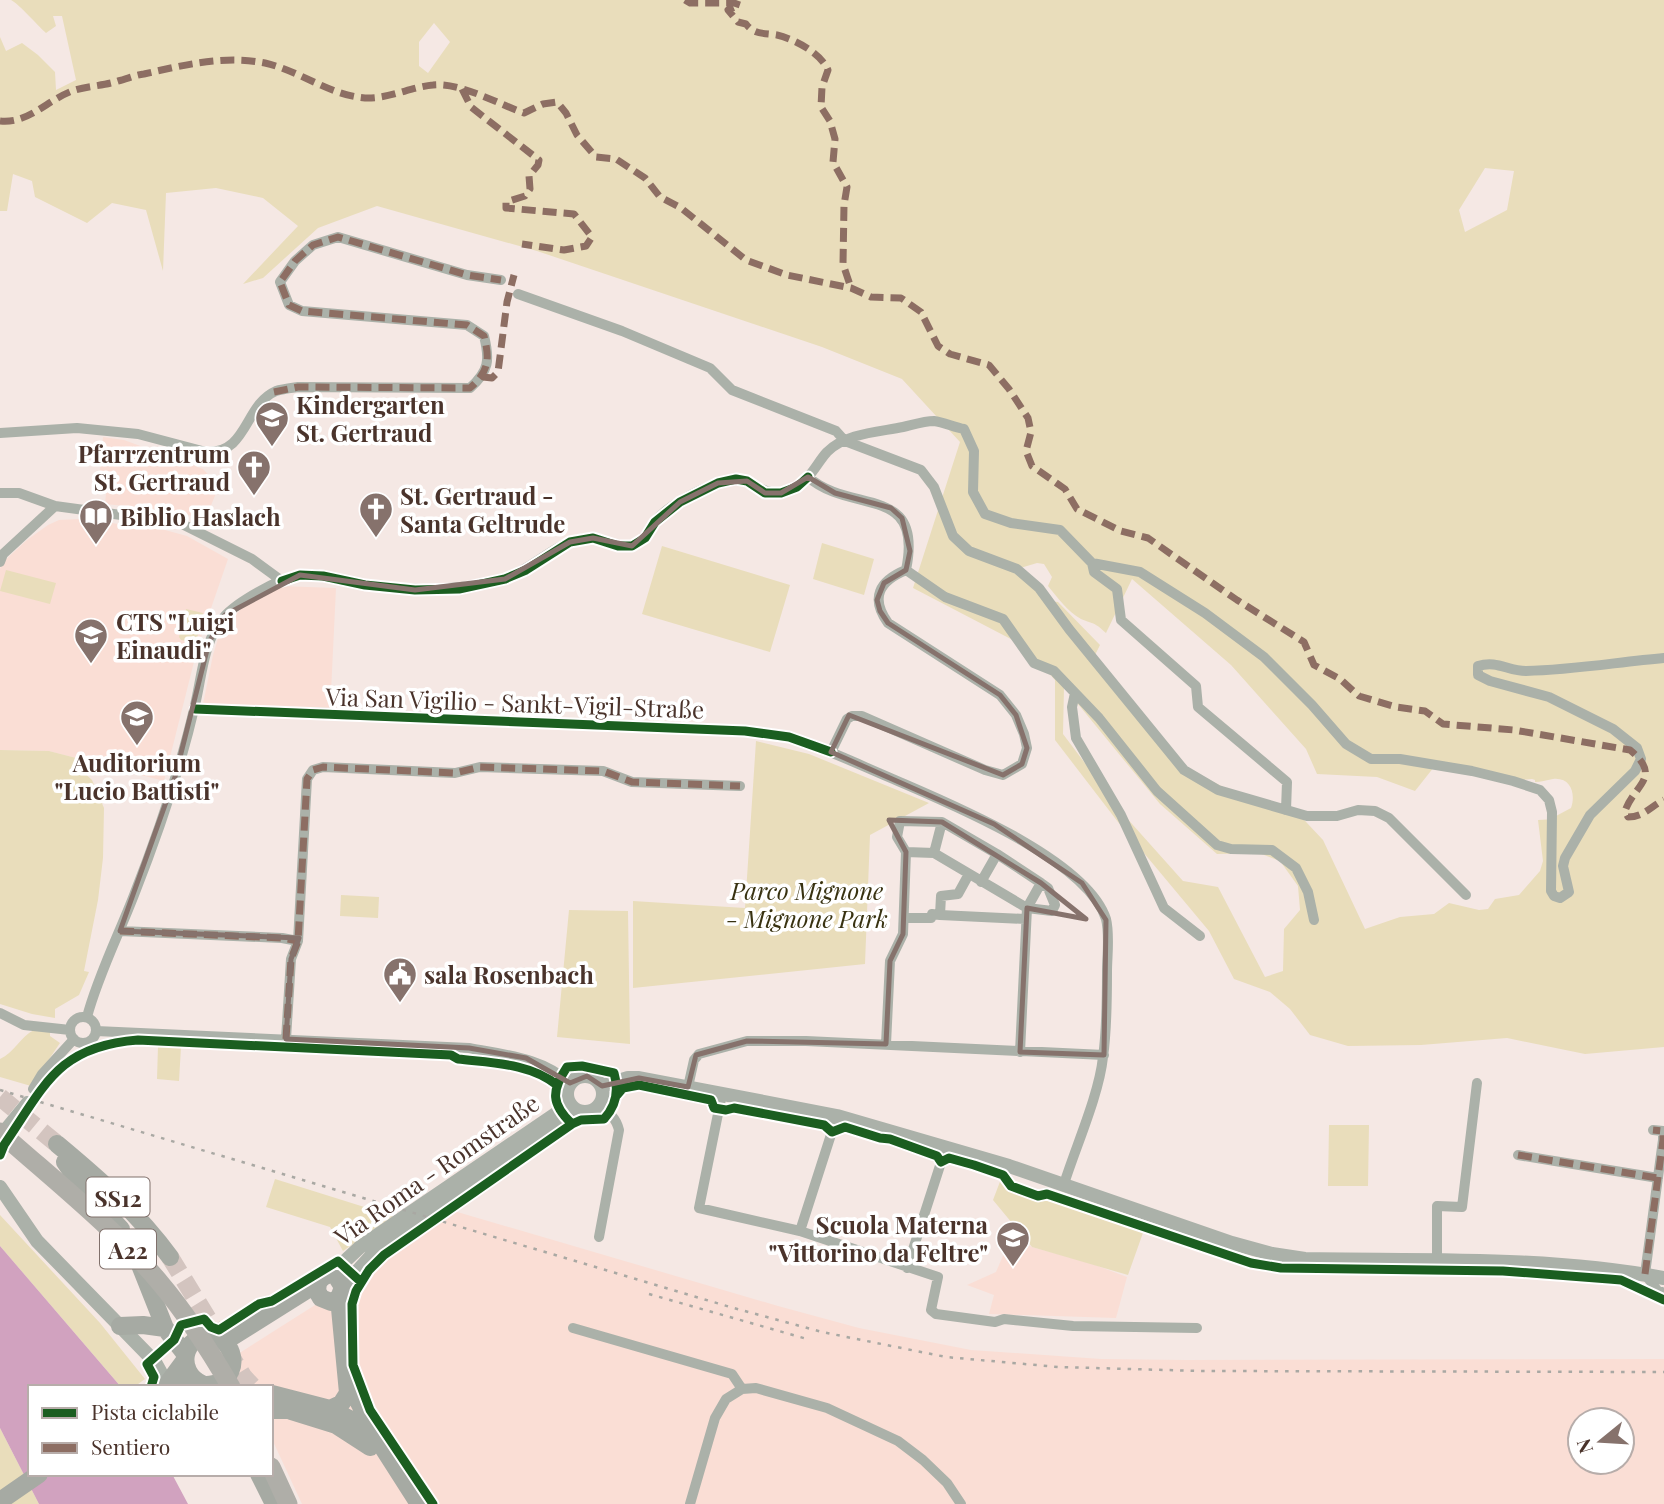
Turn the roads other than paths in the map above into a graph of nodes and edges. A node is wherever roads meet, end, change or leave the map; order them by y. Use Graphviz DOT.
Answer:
graph roads {
  1 [pos="500,280"];
  2 [pos="518,294"];
  3 [pos="0,433"];
  4 [pos="845,441"];
  5 [pos="808,477"];
  6 [pos="0,493"];
  7 [pos="55,506"];
  8 [pos="2,558"];
  9 [pos="1092,563"];
  10 [pos="906,570"];
  11 [pos="282,581"];
  12 [pos="1664,658"];
  13 [pos="1075,692"];
  14 [pos="194,709"];
  15 [pos="831,752"];
  16 [pos="740,786"];
  17 [pos="1286,810"];
  18 [pos="942,822"];
  19 [pos="906,852"];
  20 [pos="934,853"];
  21 [pos="997,854"];
  22 [pos="969,874"];
  23 [pos="981,881"];
  24 [pos="1041,883"];
  25 [pos="1466,895"];
  26 [pos="1026,914"];
  27 [pos="940,915"];
  28 [pos="904,918"];
  29 [pos="1314,920"];
  30 [pos="120,931"];
  31 [pos="1200,936"];
  32 [pos="299,941"];
  33 [pos="0,1013"];
  34 [pos="87,1017"];
  35 [pos="96,1031"];
  36 [pos="72,1035"];
  37 [pos="286,1039"];
  38 [pos="886,1044"];
  39 [pos="1020,1052"];
  40 [pos="1104,1055"];
  41 [pos="570,1083"];
  42 [pos="1477,1083"];
  43 [pos="602,1086"];
  44 [pos="688,1087"];
  45 [pos="33,1089"];
  46 [pos="722,1094"];
  47 [pos="27,1101"];
  48 [pos="574,1107"];
  49 [pos="599,1107"];
  50 [pos="837,1116"];
  51 [pos="1653,1130"];
  52 [pos="0,1133"];
  53 [pos="0,1147"];
  54 [pos="946,1147"];
  55 [pos="1518,1155"];
  56 [pos="1658,1178"];
  57 [pos="1064,1184"];
  58 [pos="0,1187"];
  59 [pos="800,1231"];
  60 [pos="599,1237"];
  61 [pos="1437,1260"];
  62 [pos="166,1261"];
  63 [pos="907,1268"];
  64 [pos="1645,1274"];
  65 [pos="1664,1278"];
  66 [pos="322,1284"];
  67 [pos="341,1293"];
  68 [pos="1664,1293"];
  69 [pos="120,1326"];
  70 [pos="165,1328"];
  71 [pos="573,1328"];
  72 [pos="1197,1328"];
  73 [pos="185,1358"];
  74 [pos="230,1363"];
  75 [pos="347,1379"];
  76 [pos="170,1385"];
  77 [pos="172,1385"];
  78 [pos="208,1385"];
  79 [pos="209,1385"];
  80 [pos="213,1385"];
  81 [pos="241,1385"];
  82 [pos="742,1389"];
  83 [pos="273,1394"];
  84 [pos="276,1408"];
  85 [pos="330,1409"];
  86 [pos="378,1440"];
  87 [pos="273,1461"];
  88 [pos="273,1470"];
  89 [pos="396,1471"];
  90 [pos="36,1476"];
  91 [pos="261,1476"];
  92 [pos="0,1501"];
  93 [pos="275,1504"];
  94 [pos="290,1504"];
  95 [pos="419,1504"];
  96 [pos="690,1504"];
  97 [pos="961,1504"];
  1 -- 3 [label="street"];
  2 -- 4 [label="street"];
  4 -- 5 [label="street"];
  4 -- 9 [label="street"];
  4 -- 17 [label="street"];
  5 -- 10 [label="street"];
  5 -- 11 [label="street"];
  6 -- 7 [label="street"];
  7 -- 8 [label="street"];
  7 -- 11 [label="street"];
  9 -- 12 [label="street"];
  9 -- 17 [label="street"];
  10 -- 13 [label="street"];
  10 -- 15 [label="street"];
  11 -- 14 [label="street"];
  13 -- 29 [label="street"];
  13 -- 31 [label="street"];
  14 -- 15 [label="street, Via San Vigilio - Sankt-Vigil-Straße"];
  14 -- 30 [label="street"];
  15 -- 40 [label="street, Via San Vigilio - Sankt-Vigil-Straße"];
  16 -- 32 [label="street"];
  17 -- 25 [label="street"];
  18 -- 19 [label="street"];
  18 -- 20 [label="street"];
  18 -- 21 [label="street"];
  19 -- 20 [label="street"];
  19 -- 28 [label="street"];
  20 -- 22 [label="street"];
  21 -- 23 [label="street"];
  21 -- 24 [label="street"];
  22 -- 23 [label="street"];
  22 -- 27 [label="street"];
  23 -- 26 [label="street"];
  24 -- 26 [label="street"];
  24 -- 26 [label="street"];
  26 -- 27 [label="street"];
  26 -- 39 [label="street"];
  27 -- 28 [label="street"];
  28 -- 38 [label="street"];
  30 -- 32 [label="street"];
  30 -- 34 [label="street"];
  32 -- 37 [label="street"];
  33 -- 36 [label="street"];
  34 -- 35 [label="street"];
  34 -- 36 [label="street"];
  35 -- 36 [label="street"];
  35 -- 37 [label="street"];
  36 -- 45 [label="street"];
  37 -- 41 [label="street"];
  38 -- 39 [label="street"];
  38 -- 44 [label="street"];
  39 -- 40 [label="street"];
  40 -- 57 [label="street"];
  41 -- 43 [label="street"];
  41 -- 48 [label="street"];
  42 -- 61 [label="street"];
  43 -- 44 [label="street"];
  43 -- 49 [label="street"];
  44 -- 46 [label="street"];
  46 -- 50 [label="street"];
  46 -- 59 [label="street"];
  47 -- 52 [label="street"];
  48 -- 49 [label="street"];
  48 -- 66 [label="street, Via Roma - Romstraße"];
  48 -- 67 [label="street, Via Roma - Romstraße"];
  49 -- 60 [label="street"];
  50 -- 54 [label="street"];
  50 -- 59 [label="street"];
  51 -- 56 [label="street"];
  52 -- 74 [label="highway, A22"];
  53 -- 79 [label="highway, A22"];
  54 -- 57 [label="street"];
  54 -- 63 [label="street"];
  55 -- 56 [label="street"];
  56 -- 64 [label="street"];
  57 -- 61 [label="street"];
  58 -- 69 [label="street"];
  59 -- 63 [label="street"];
  61 -- 64 [label="street"];
  62 -- 70 [label="main road"];
  63 -- 72 [label="street"];
  64 -- 65 [label="street"];
  64 -- 68 [label="street"];
  66 -- 67 [label="main road, Via Roma - Romstraße"];
  66 -- 67 [label="main road"];
  66 -- 74 [label="main road, Via Roma - Romstraße"];
  67 -- 75 [label="main road"];
  69 -- 70 [label="main road"];
  69 -- 76 [label="street"];
  70 -- 73 [label="main road"];
  71 -- 82 [label="street"];
  73 -- 74 [label="main road, Via Roma - Romstraße"];
  73 -- 77 [label="main road, Via Roma - Romstraße"];
  73 -- 78 [label="main road"];
  74 -- 80 [label="main road, Via Roma - Romstraße"];
  74 -- 81 [label="main road"];
  75 -- 85 [label="main road"];
  75 -- 86 [label="main road"];
  82 -- 96 [label="street"];
  82 -- 97 [label="street"];
  83 -- 85 [label="main road"];
  84 -- 89 [label="main road"];
  85 -- 86 [label="main road"];
  86 -- 89 [label="main road"];
  87 -- 94 [label="main road"];
  88 -- 94 [label="highway"];
  89 -- 95 [label="main road"];
  90 -- 92 [label="main road"];
  91 -- 93 [label="highway"];
}
